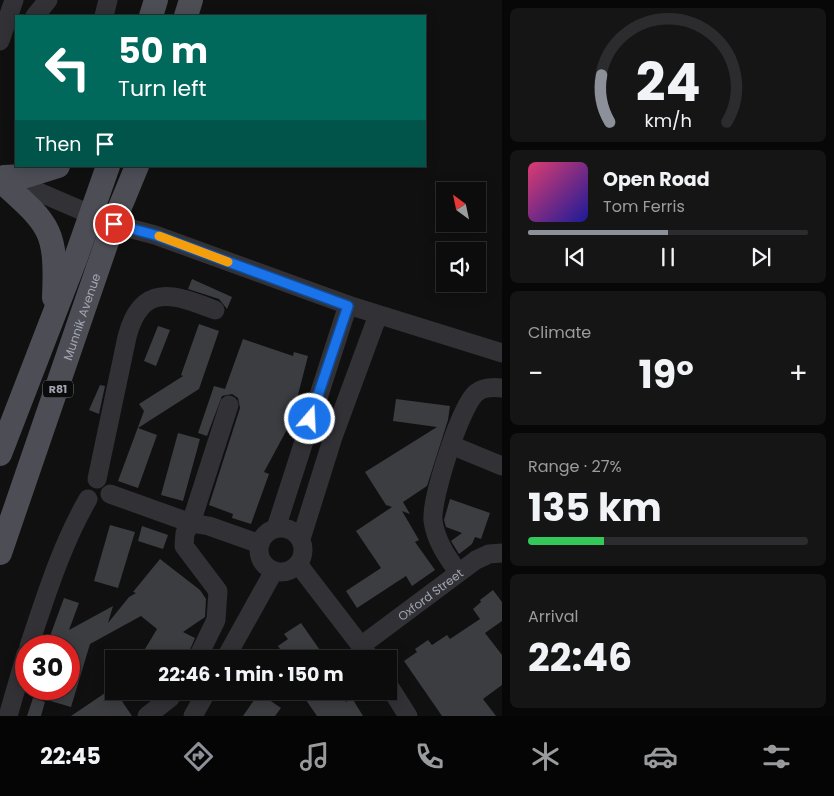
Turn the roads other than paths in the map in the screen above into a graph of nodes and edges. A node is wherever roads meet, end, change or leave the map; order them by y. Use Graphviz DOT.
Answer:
graph roads {
  1 [pos="14,0"];
  2 [pos="48,0"];
  3 [pos="108,0"];
  4 [pos="156,0"];
  5 [pos="191,0"];
  6 [pos="36,15"];
  7 [pos="104,15"];
  8 [pos="151,15"];
  9 [pos="186,15"];
  10 [pos="15,31"];
  11 [pos="0,41"];
  12 [pos="55,167"];
  13 [pos="108,167"];
  14 [pos="137,167"];
  15 [pos="1,178"];
  16 [pos="90,214"];
  17 [pos="114,224"];
  18 [pos="348,306"];
  19 [pos="215,310"];
  20 [pos="378,315"];
  21 [pos="53,317"];
  22 [pos="502,353"];
  23 [pos="502,388"];
  24 [pos="229,405"];
  25 [pos="313,412"];
  26 [pos="339,420"];
  27 [pos="451,445"];
  28 [pos="0,454"];
  29 [pos="502,466"];
  30 [pos="97,479"];
  31 [pos="110,494"];
  32 [pos="88,500"];
  33 [pos="191,523"];
  34 [pos="276,528"];
  35 [pos="301,539"];
  36 [pos="260,544"];
  37 [pos="0,553"];
  38 [pos="502,553"];
  39 [pos="298,564"];
  40 [pos="274,571"];
  41 [pos="458,572"];
  42 [pos="33,635"];
  43 [pos="201,650"];
  44 [pos="230,650"];
  45 [pos="365,650"];
  46 [pos="369,650"];
  47 [pos="15,692"];
  48 [pos="397,699"];
  49 [pos="167,700"];
  50 [pos="202,700"];
  51 [pos="8,716"];
  52 [pos="147,716"];
  53 [pos="193,716"];
  54 [pos="408,716"];
  1 -- 11 [label="street"];
  2 -- 6 [label="street"];
  3 -- 7 [label="street"];
  4 -- 8 [label="main road"];
  5 -- 9 [label="main road"];
  10 -- 11 [label="street"];
  12 -- 15 [label="main road"];
  13 -- 16 [label="main road, R81"];
  14 -- 17 [label="main road, Munnik Avenue / R81"];
  15 -- 16 [label="street"];
  15 -- 21 [label="main road"];
  16 -- 17 [label="street"];
  16 -- 21 [label="main road, R81"];
  17 -- 18 [label="street"];
  17 -- 37 [label="main road, Munnik Avenue / R81"];
  18 -- 20 [label="street"];
  18 -- 25 [label="street"];
  19 -- 30 [label="street"];
  20 -- 22 [label="street"];
  20 -- 26 [label="street"];
  21 -- 28 [label="main road, R81"];
  23 -- 27 [label="street"];
  24 -- 33 [label="street"];
  25 -- 26 [label="street"];
  25 -- 34 [label="street"];
  26 -- 35 [label="street"];
  27 -- 29 [label="street"];
  27 -- 41 [label="street"];
  30 -- 31 [label="street"];
  30 -- 32 [label="street"];
  31 -- 32 [label="street"];
  31 -- 33 [label="street"];
  32 -- 42 [label="street"];
  33 -- 36 [label="street"];
  33 -- 43 [label="street"];
  34 -- 35 [label="street"];
  34 -- 36 [label="street"];
  35 -- 39 [label="street"];
  36 -- 40 [label="street"];
  38 -- 41 [label="street, Oxford Street"];
  39 -- 40 [label="street"];
  39 -- 45 [label="street"];
  40 -- 44 [label="street"];
  41 -- 46 [label="street, Oxford Street"];
  47 -- 51 [label="street"];
  48 -- 54 [label="street"];
  49 -- 52 [label="street"];
  50 -- 53 [label="street"];
}
